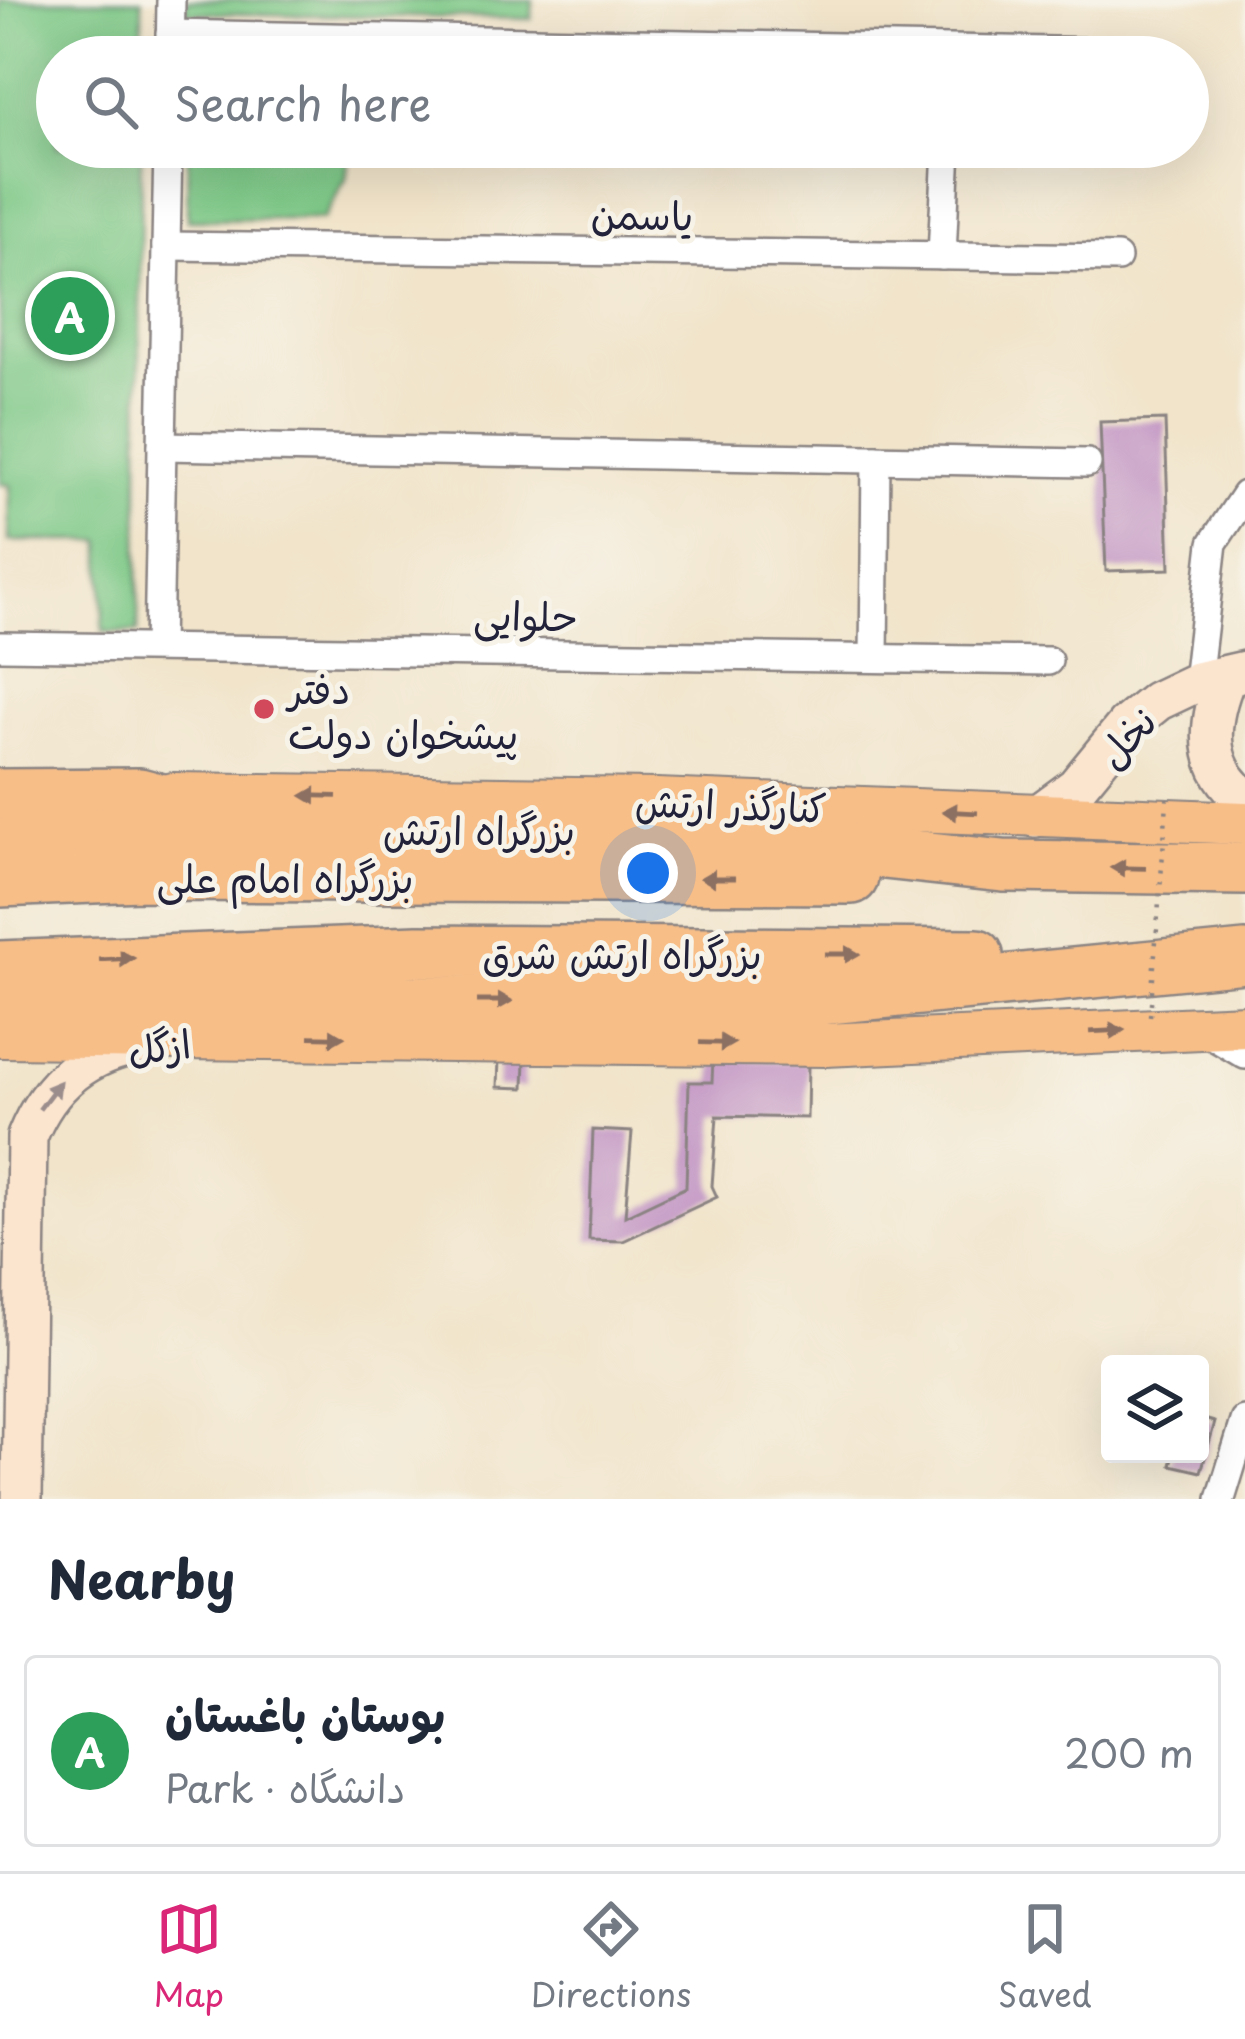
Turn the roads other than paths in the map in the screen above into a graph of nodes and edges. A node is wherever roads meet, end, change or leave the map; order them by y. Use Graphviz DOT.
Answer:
graph roads {
  1 [pos="171,0"];
  2 [pos="170,36"];
  3 [pos="168,168"];
  4 [pos="945,168"];
  5 [pos="166,246"];
  6 [pos="942,256"];
  7 [pos="1118,258"];
  8 [pos="162,446"];
  9 [pos="876,459"];
  10 [pos="1087,463"];
  11 [pos="1245,495"];
  12 [pos="0,646"];
  13 [pos="158,647"];
  14 [pos="874,658"];
  15 [pos="1048,661"];
  16 [pos="1223,676"];
  17 [pos="0,795"];
  18 [pos="1245,798"];
  19 [pos="611,799"];
  20 [pos="129,813"];
  21 [pos="1035,817"];
  22 [pos="1245,823"];
  23 [pos="483,827"];
  24 [pos="0,844"];
  25 [pos="1003,866"];
  26 [pos="1245,869"];
  27 [pos="0,881"];
  28 [pos="1245,957"];
  29 [pos="0,967"];
  30 [pos="0,1005"];
  31 [pos="1245,1026"];
  32 [pos="1197,1027"];
  33 [pos="0,1036"];
  34 [pos="262,1036"];
  35 [pos="1245,1055"];
  36 [pos="12,1248"];
  37 [pos="1245,1421"];
  38 [pos="22,1499"];
  39 [pos="1221,1499"];
  1 -- 2 [label="street"];
  3 -- 5 [label="street"];
  4 -- 6 [label="street"];
  5 -- 6 [label="street, یاسمن"];
  5 -- 8 [label="street"];
  6 -- 7 [label="street, یاسمن"];
  8 -- 9 [label="street"];
  8 -- 13 [label="street"];
  9 -- 10 [label="street"];
  9 -- 14 [label="street"];
  11 -- 16 [label="street"];
  12 -- 13 [label="street, حلوایی"];
  13 -- 14 [label="street, حلوایی"];
  14 -- 15 [label="street, حلوایی"];
  16 -- 18 [label="main road, نخل"];
  16 -- 21 [label="main road, نخل"];
  17 -- 20 [label="highway, کنارگذر ارتش"];
  19 -- 20 [label="main road, کنارگذر ارتش, one-way"];
  21 -- 19 [label="main road, کنارگذر ارتش, one-way"];
  19 -- 23 [label="main road"];
  20 -- 23 [label="highway, بزرگراه ارتش"];
  20 -- 24 [label="highway, بزرگراه ارتش"];
  21 -- 22 [label="main road, کنارگذر ارتش"];
  23 -- 25 [label="highway, بزرگراه ارتش"];
  26 -- 25 [label="highway, بزرگراه ارتش, one-way"];
  25 -- 27 [label="highway, بزرگراه امام علی, one-way"];
  29 -- 28 [label="highway, بزرگراه ارتش شرق, one-way"];
  30 -- 28 [label="highway, one-way"];
  31 -- 32 [label="main road"];
  34 -- 32 [label="main road, one-way"];
  32 -- 35 [label="street"];
  33 -- 34 [label="main road"];
  36 -- 34 [label="main road, ازگل, one-way"];
  36 -- 38 [label="main road, ازگل"];
  37 -- 39 [label="street"];
}
